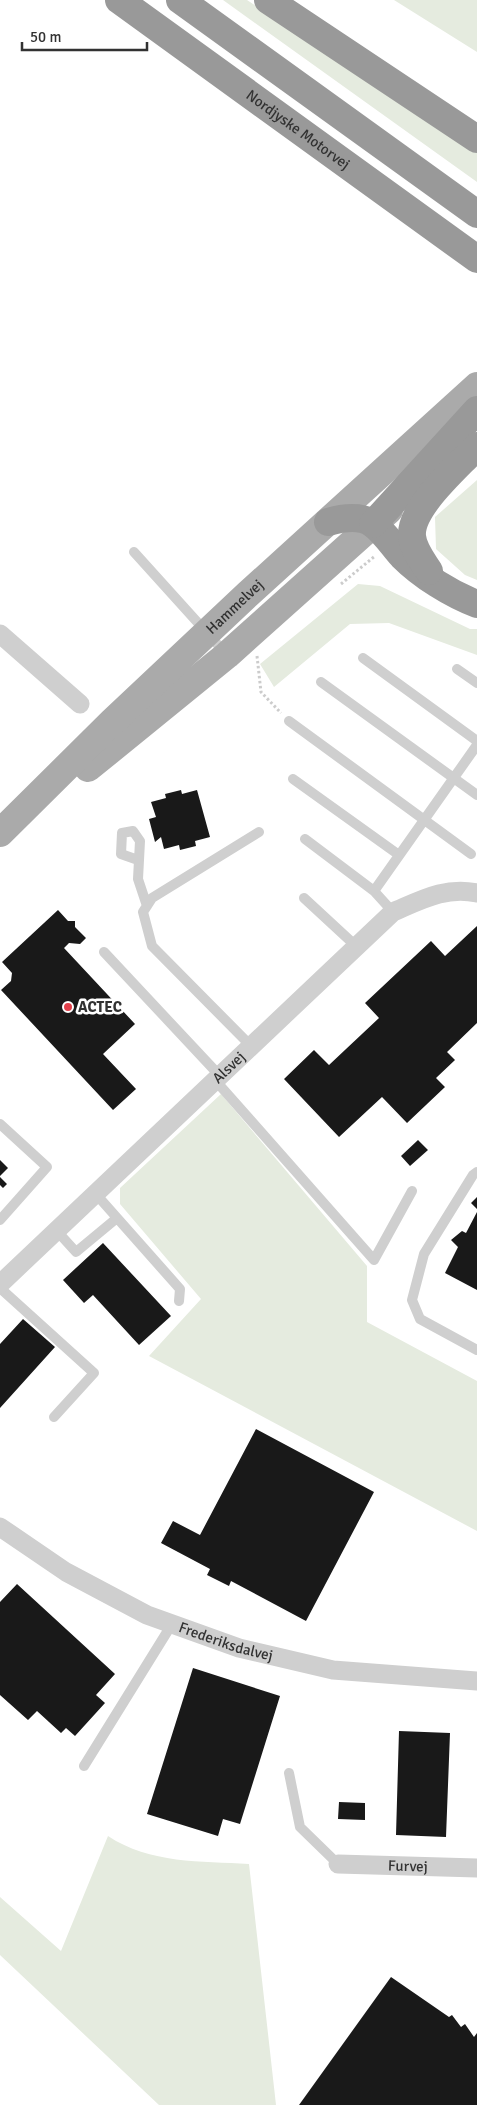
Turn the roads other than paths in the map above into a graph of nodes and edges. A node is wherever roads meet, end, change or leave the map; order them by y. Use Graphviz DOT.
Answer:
graph roads {
  1 [pos="119,0"];
  2 [pos="180,0"];
  3 [pos="268,0"];
  4 [pos="151,24"];
  5 [pos="477,138"];
  6 [pos="477,214"];
  7 [pos="477,259"];
  8 [pos="477,274"];
  9 [pos="477,386"];
  10 [pos="477,410"];
  11 [pos="477,437"];
  12 [pos="477,446"];
  13 [pos="328,522"];
  14 [pos="373,524"];
  15 [pos="134,552"];
  16 [pos="434,581"];
  17 [pos="477,604"];
  18 [pos="208,632"];
  19 [pos="0,634"];
  20 [pos="227,655"];
  21 [pos="363,658"];
  22 [pos="457,669"];
  23 [pos="321,682"];
  24 [pos="477,683"];
  25 [pos="80,704"];
  26 [pos="289,721"];
  27 [pos="477,743"];
  28 [pos="453,778"];
  29 [pos="294,779"];
  30 [pos="477,795"];
  31 [pos="424,819"];
  32 [pos="259,832"];
  33 [pos="0,835"];
  34 [pos="305,839"];
  35 [pos="472,854"];
  36 [pos="399,855"];
  37 [pos="138,860"];
  38 [pos="374,891"];
  39 [pos="477,893"];
  40 [pos="304,898"];
  41 [pos="147,906"];
  42 [pos="393,912"];
  43 [pos="356,947"];
  44 [pos="104,952"];
  45 [pos="251,1046"];
  46 [pos="217,1078"];
  47 [pos="0,1124"];
  48 [pos="477,1172"];
  49 [pos="412,1191"];
  50 [pos="95,1194"];
  51 [pos="117,1218"];
  52 [pos="0,1220"];
  53 [pos="56,1230"];
  54 [pos="2,1280"];
  55 [pos="178,1301"];
  56 [pos="477,1350"];
  57 [pos="54,1417"];
  58 [pos="0,1527"];
  59 [pos="172,1624"];
  60 [pos="477,1682"];
  61 [pos="84,1766"];
  62 [pos="289,1773"];
  63 [pos="338,1864"];
  64 [pos="477,1868"];
  1 -- 4 [label="highway, Nordjyske Motorvej"];
  2 -- 6 [label="highway"];
  3 -- 5 [label="highway"];
  4 -- 7 [label="highway, Nordjyske Motorvej"];
  4 -- 8 [label="highway"];
  9 -- 13 [label="main road, Hammelvej"];
  10 -- 14 [label="highway"];
  11 -- 14 [label="main road, Hammelvej"];
  12 -- 16 [label="highway"];
  13 -- 14 [label="highway"];
  13 -- 18 [label="main road, Hammelvej"];
  14 -- 16 [label="highway"];
  14 -- 20 [label="main road, Hammelvej"];
  15 -- 18 [label="lane"];
  16 -- 17 [label="highway"];
  18 -- 20 [label="lane"];
  18 -- 33 [label="main road, Hammelvej"];
  19 -- 25 [label="street"];
  20 -- 33 [label="main road, Hammelvej"];
  21 -- 27 [label="lane"];
  22 -- 24 [label="lane"];
  23 -- 28 [label="lane"];
  26 -- 31 [label="lane"];
  27 -- 28 [label="lane"];
  28 -- 30 [label="lane"];
  28 -- 31 [label="lane"];
  29 -- 36 [label="lane"];
  31 -- 35 [label="lane"];
  31 -- 36 [label="lane"];
  32 -- 41 [label="lane"];
  34 -- 38 [label="lane"];
  36 -- 38 [label="lane"];
  37 -- 41 [label="lane"];
  38 -- 42 [label="lane"];
  39 -- 42 [label="street, Alsvej"];
  40 -- 43 [label="lane"];
  41 -- 45 [label="lane"];
  42 -- 43 [label="street, Alsvej"];
  43 -- 45 [label="street, Alsvej"];
  44 -- 46 [label="lane"];
  45 -- 46 [label="street, Alsvej"];
  46 -- 49 [label="lane"];
  46 -- 50 [label="street, Alsvej"];
  47 -- 52 [label="lane"];
  48 -- 56 [label="lane"];
  50 -- 51 [label="lane"];
  50 -- 53 [label="street, Alsvej"];
  51 -- 53 [label="lane"];
  51 -- 55 [label="lane"];
  53 -- 54 [label="street, Alsvej"];
  54 -- 57 [label="lane"];
  58 -- 59 [label="street, Frederiksdalvej"];
  59 -- 60 [label="street, Frederiksdalvej"];
  59 -- 61 [label="lane"];
  62 -- 63 [label="lane"];
  63 -- 64 [label="street, Furvej"];
}
